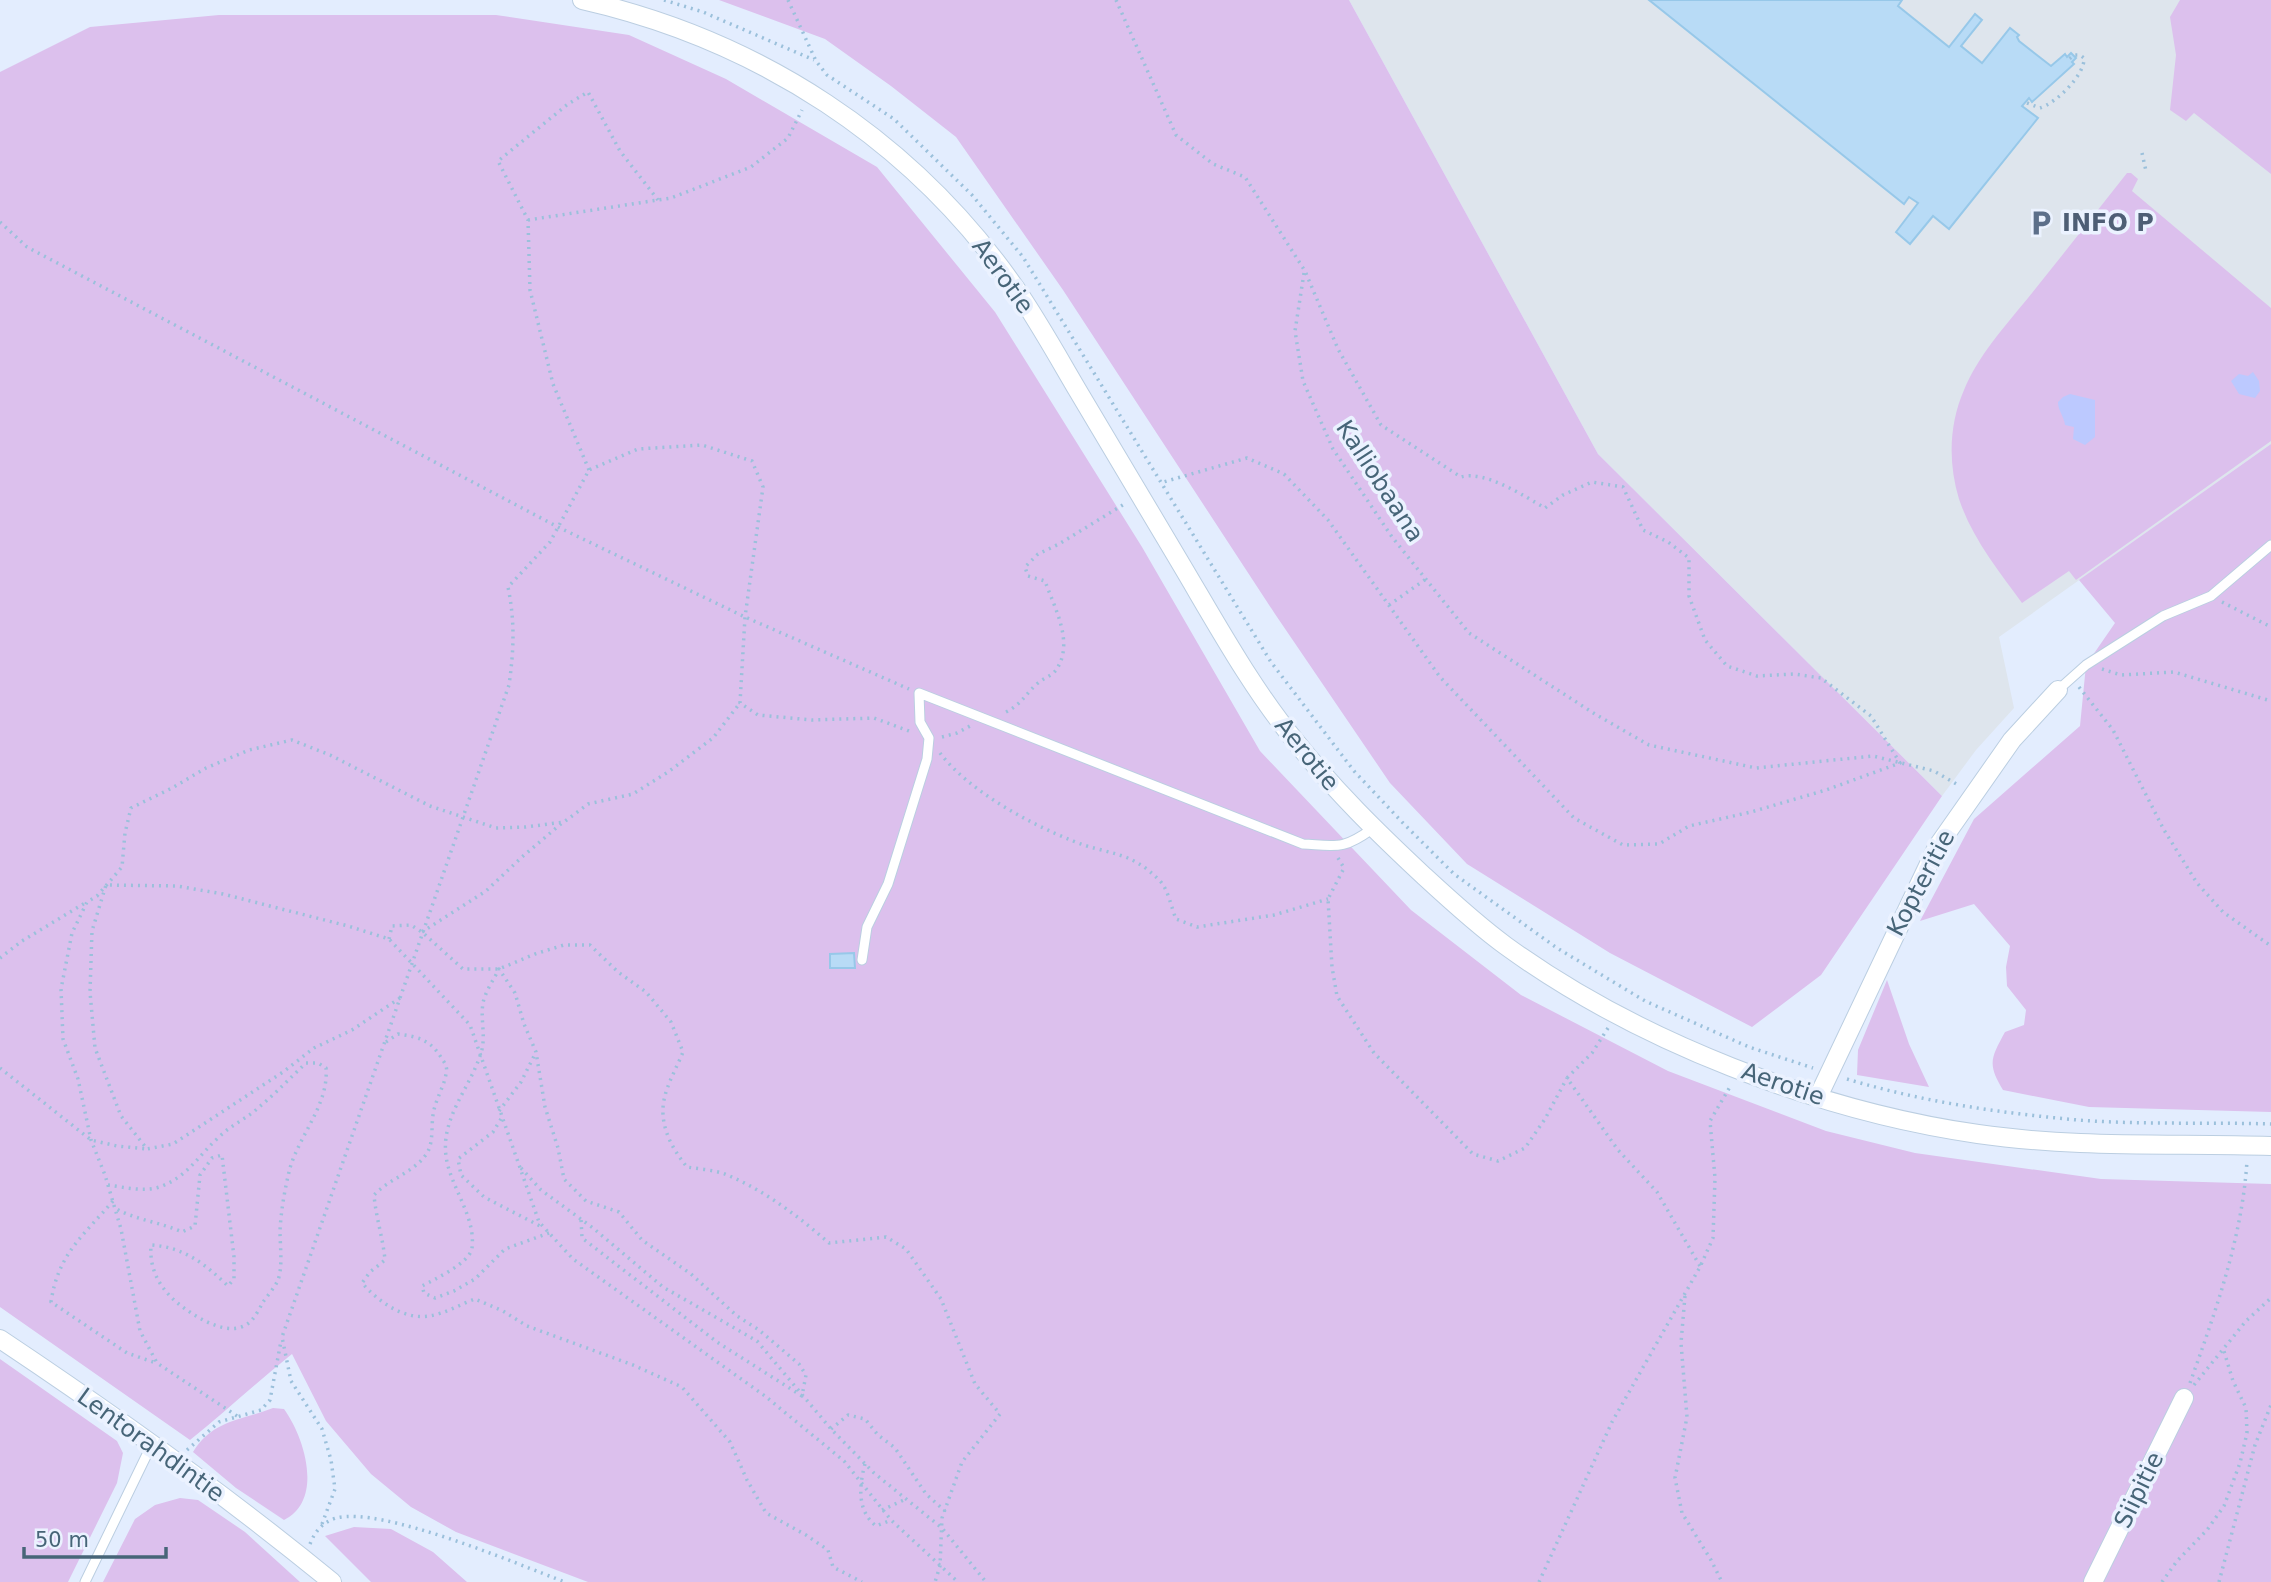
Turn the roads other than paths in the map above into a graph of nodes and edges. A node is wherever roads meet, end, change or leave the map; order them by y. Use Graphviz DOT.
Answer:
graph roads {
  1 [pos="582,0"];
  2 [pos="2271,545"];
  3 [pos="2064,684"];
  4 [pos="1372,829"];
  5 [pos="862,960"];
  6 [pos="1818,1097"];
  7 [pos="2271,1146"];
  8 [pos="0,1339"];
  9 [pos="2184,1398"];
  10 [pos="152,1444"];
  11 [pos="85,1582"];
  12 [pos="332,1582"];
  13 [pos="2093,1582"];
  1 -- 4 [label="street, Aerotie"];
  2 -- 3 [label="lane"];
  3 -- 6 [label="street, Kopteritie"];
  4 -- 5 [label="lane"];
  4 -- 6 [label="street, Aerotie"];
  6 -- 7 [label="street, Aerotie"];
  8 -- 10 [label="street, Lentorahdintie"];
  9 -- 13 [label="street, Siipitie"];
  10 -- 11 [label="lane"];
  10 -- 12 [label="street, Lentorahdintie"];
}
